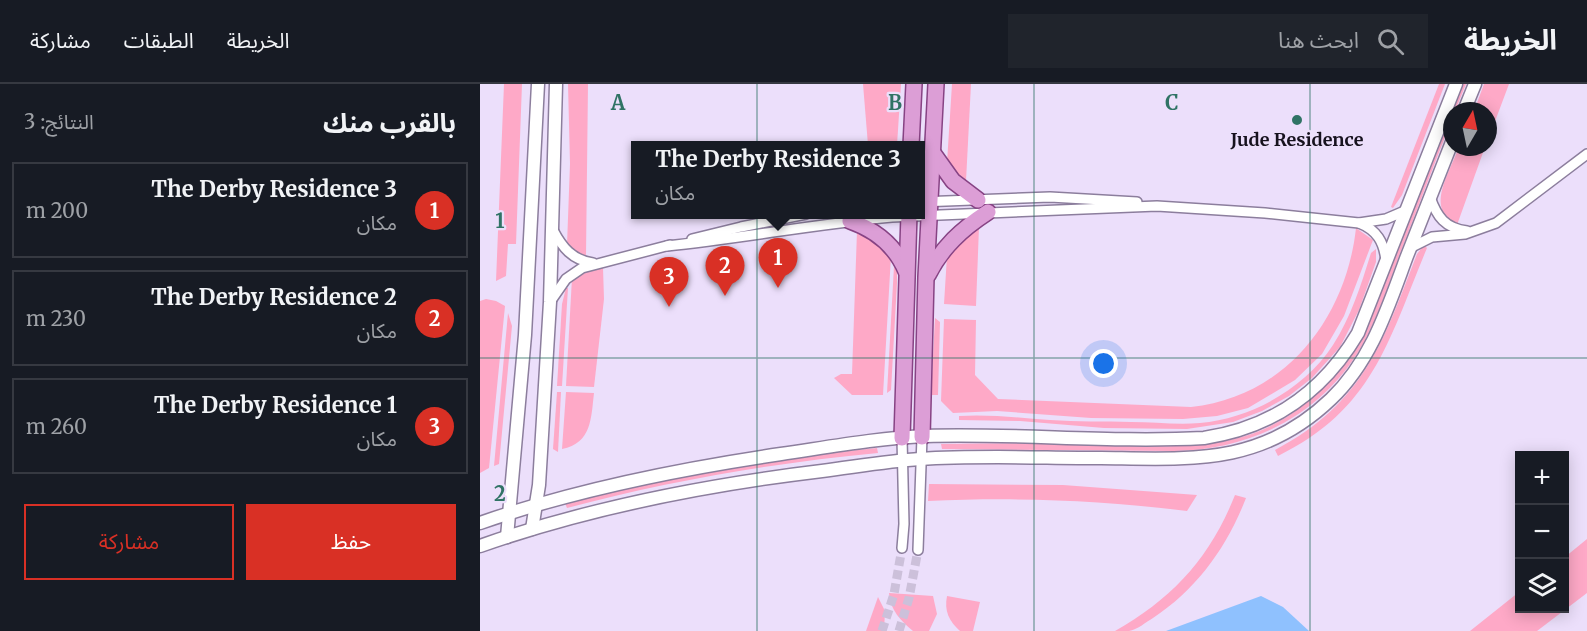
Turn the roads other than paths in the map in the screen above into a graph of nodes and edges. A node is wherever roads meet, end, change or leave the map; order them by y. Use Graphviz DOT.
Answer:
graph roads {
  1 [pos="538,84"];
  2 [pos="556,84"];
  3 [pos="914,84"];
  4 [pos="936,84"];
  5 [pos="1456,84"];
  6 [pos="1475,84"];
  7 [pos="1468,102"];
  8 [pos="910,141"];
  9 [pos="933,152"];
  10 [pos="1587,154"];
  11 [pos="1446,156"];
  12 [pos="1430,197"];
  13 [pos="978,200"];
  14 [pos="927,206"];
  15 [pos="1157,206"];
  16 [pos="1407,210"];
  17 [pos="988,213"];
  18 [pos="781,219"];
  19 [pos="870,219"];
  20 [pos="909,219"];
  21 [pos="850,221"];
  22 [pos="1359,223"];
  23 [pos="552,228"];
  24 [pos="1472,231"];
  25 [pos="667,246"];
  26 [pos="1410,248"];
  27 [pos="1387,262"];
  28 [pos="596,263"];
  29 [pos="907,274"];
  30 [pos="926,277"];
  31 [pos="550,302"];
  32 [pos="922,436"];
  33 [pos="902,438"];
  34 [pos="920,459"];
  35 [pos="903,461"];
  36 [pos="536,505"];
  37 [pos="509,513"];
  38 [pos="480,523"];
  39 [pos="532,529"];
  40 [pos="507,537"];
  41 [pos="480,546"];
  42 [pos="902,548"];
  43 [pos="918,550"];
  1 -- 37 [label="street"];
  2 -- 23 [label="street"];
  3 -- 8 [label="main road"];
  4 -- 9 [label="main road"];
  5 -- 16 [label="street"];
  6 -- 7 [label="street"];
  9 -- 13 [label="main road"];
  9 -- 14 [label="main road"];
  10 -- 24 [label="street"];
  11 -- 12 [label="street"];
  12 -- 24 [label="street"];
  12 -- 26 [label="street"];
  13 -- 14 [label="street"];
  13 -- 15 [label="street"];
  14 -- 17 [label="street"];
  14 -- 30 [label="main road"];
  15 -- 17 [label="street"];
  15 -- 22 [label="street"];
  16 -- 22 [label="street"];
  16 -- 27 [label="street"];
  17 -- 30 [label="main road"];
  18 -- 25 [label="street"];
  19 -- 21 [label="street"];
  20 -- 29 [label="main road"];
  21 -- 25 [label="street"];
  21 -- 29 [label="main road"];
  22 -- 27 [label="street"];
  23 -- 28 [label="street"];
  23 -- 31 [label="street"];
  24 -- 26 [label="street"];
  25 -- 28 [label="street"];
  26 -- 34 [label="street"];
  27 -- 32 [label="street"];
  28 -- 31 [label="street"];
  29 -- 33 [label="main road"];
  30 -- 32 [label="main road"];
  31 -- 36 [label="street"];
  32 -- 33 [label="street"];
  32 -- 34 [label="street"];
  33 -- 35 [label="street"];
  33 -- 36 [label="street"];
  34 -- 35 [label="street"];
  34 -- 43 [label="street"];
  35 -- 39 [label="street"];
  35 -- 42 [label="street"];
  36 -- 37 [label="street"];
  36 -- 39 [label="street"];
  37 -- 38 [label="street"];
  37 -- 40 [label="street"];
  39 -- 40 [label="street"];
  40 -- 41 [label="street"];
}
